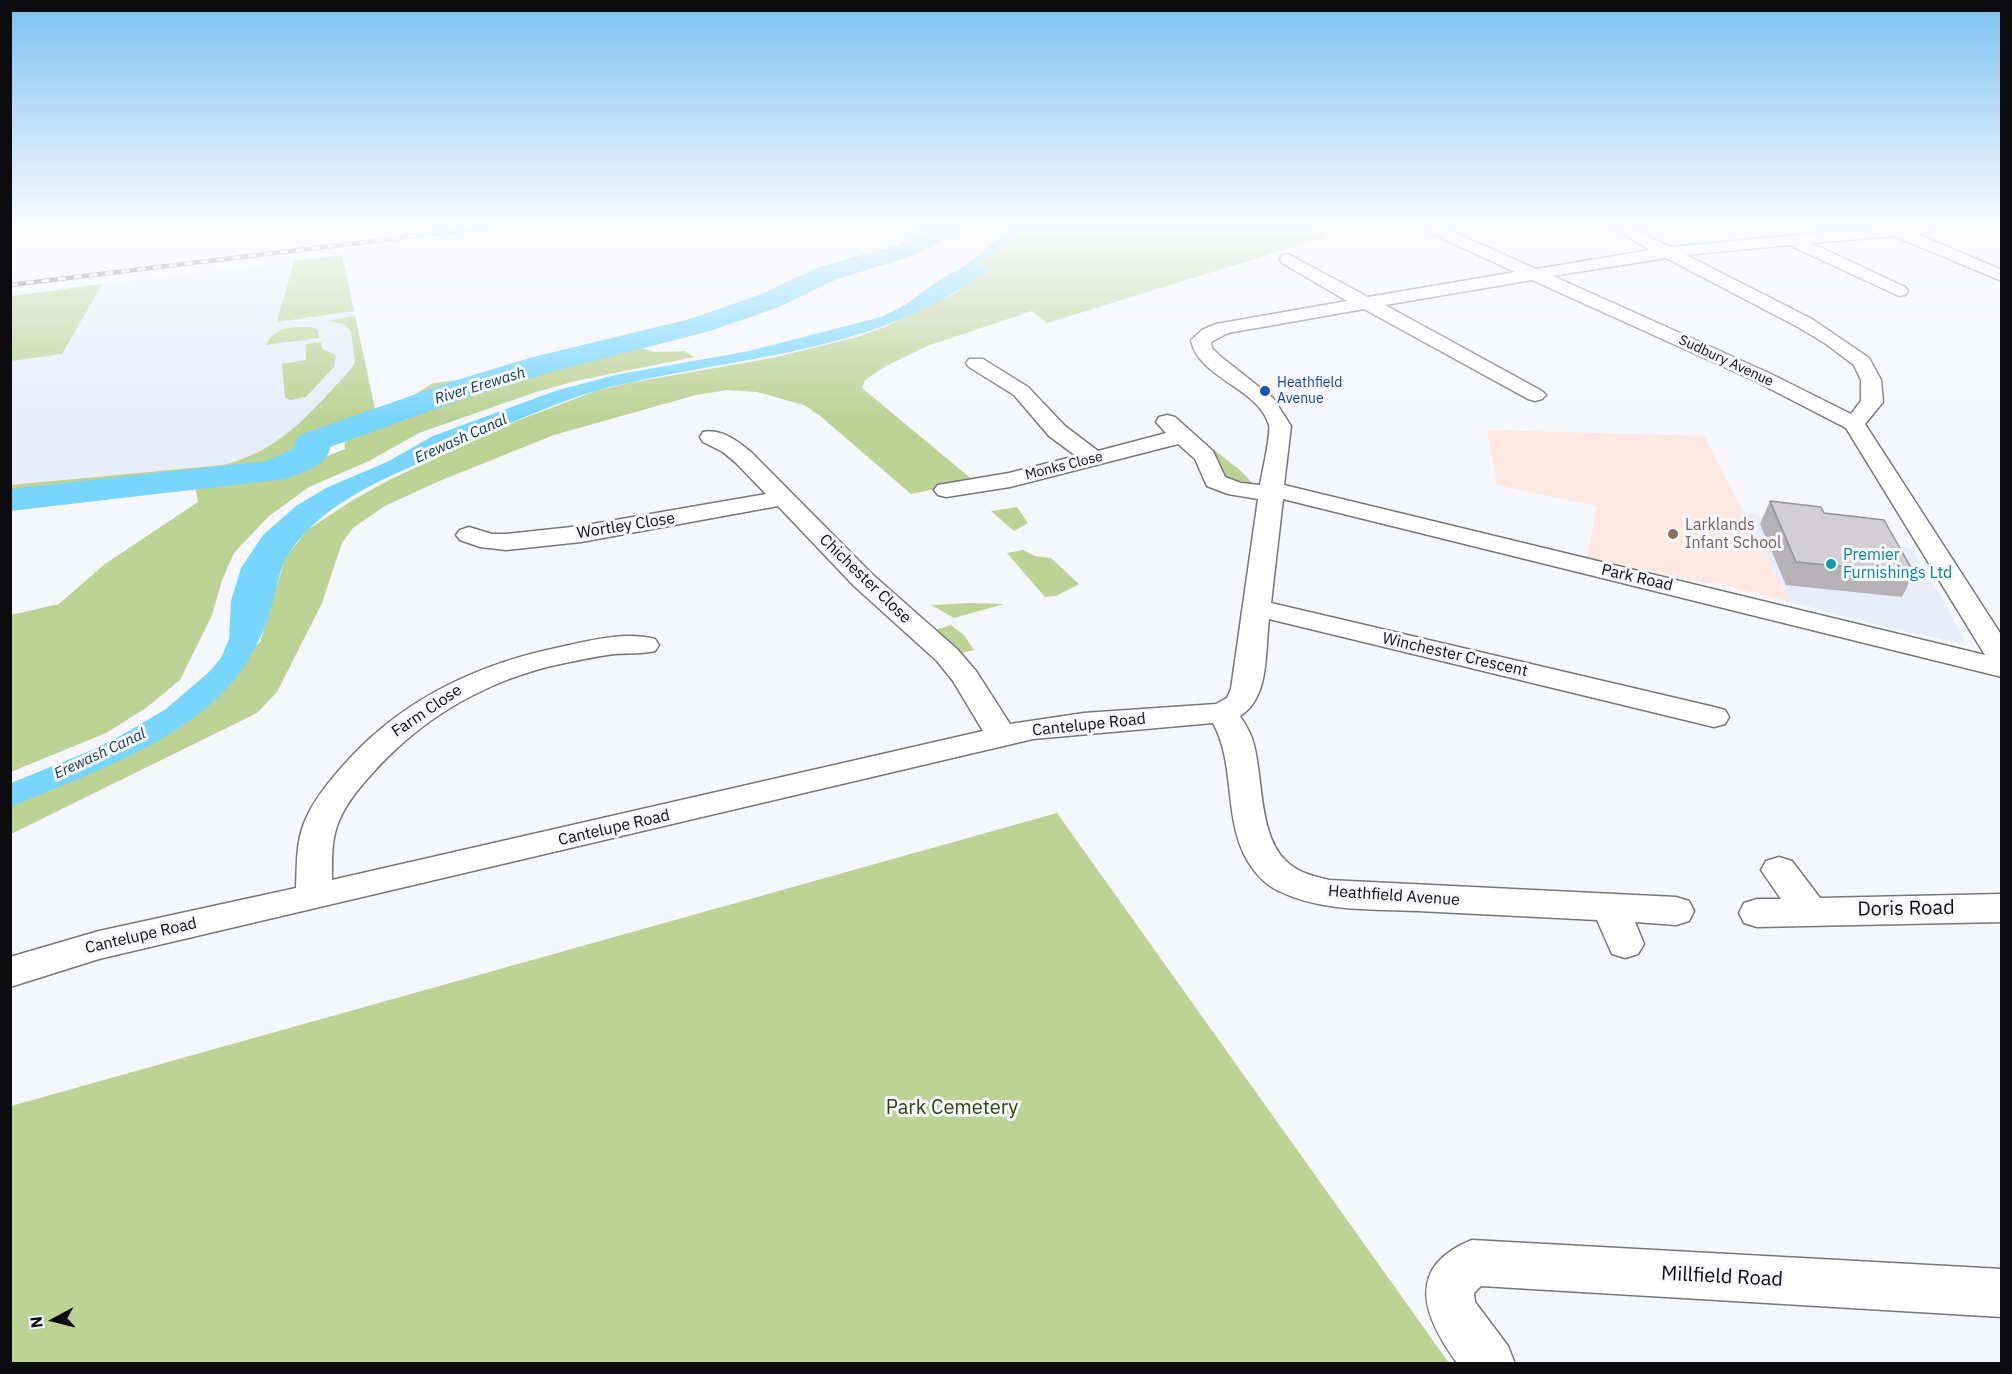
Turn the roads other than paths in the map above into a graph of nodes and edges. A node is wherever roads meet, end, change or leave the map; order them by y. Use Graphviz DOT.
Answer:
graph roads {
  1 [pos="1346,292"];
  2 [pos="1428,292"];
  3 [pos="1573,292"];
  4 [pos="1747,292"];
  5 [pos="1366,303"];
  6 [pos="985,374"];
  7 [pos="1535,395"];
  8 [pos="1854,424"];
  9 [pos="711,437"];
  10 [pos="1092,458"];
  11 [pos="946,490"];
  12 [pos="1271,492"];
  13 [pos="784,498"];
  14 [pos="469,536"];
  15 [pos="1257,608"];
  16 [pos="645,645"];
  17 [pos="2001,659"];
  18 [pos="2001,668"];
  19 [pos="1223,713"];
  20 [pos="1714,717"];
  21 [pos="1002,736"];
  22 [pos="1779,870"];
  23 [pos="314,897"];
  24 [pos="1610,908"];
  25 [pos="2001,908"];
  26 [pos="1676,911"];
  27 [pos="1810,911"];
  28 [pos="1758,913"];
  29 [pos="1625,944"];
  30 [pos="10,972"];
  31 [pos="2001,1293"];
  32 [pos="1490,1364"];
  1 -- 5 [label="street"];
  2 -- 5 [label="street"];
  3 -- 8 [label="street, Sudbury Avenue"];
  4 -- 8 [label="street"];
  5 -- 7 [label="street"];
  5 -- 12 [label="street"];
  6 -- 10 [label="street"];
  8 -- 17 [label="street"];
  9 -- 13 [label="street, Chichester Close"];
  10 -- 11 [label="street, Monks Close"];
  10 -- 12 [label="street, Monks Close"];
  12 -- 15 [label="street"];
  12 -- 18 [label="street, Park Road"];
  13 -- 14 [label="street, Wortley Close"];
  13 -- 21 [label="street, Chichester Close"];
  15 -- 19 [label="street"];
  15 -- 20 [label="street, Winchester Crescent"];
  16 -- 23 [label="street, Farm Close"];
  19 -- 21 [label="street, Cantelupe Road"];
  19 -- 24 [label="street, Heathfield Avenue"];
  21 -- 23 [label="street, Cantelupe Road"];
  22 -- 27 [label="street"];
  23 -- 30 [label="street, Cantelupe Road"];
  24 -- 26 [label="street, Heathfield Avenue"];
  24 -- 29 [label="street"];
  25 -- 27 [label="street, Doris Road"];
  27 -- 28 [label="street, Doris Road"];
  31 -- 32 [label="street, Millfield Road"];
}
